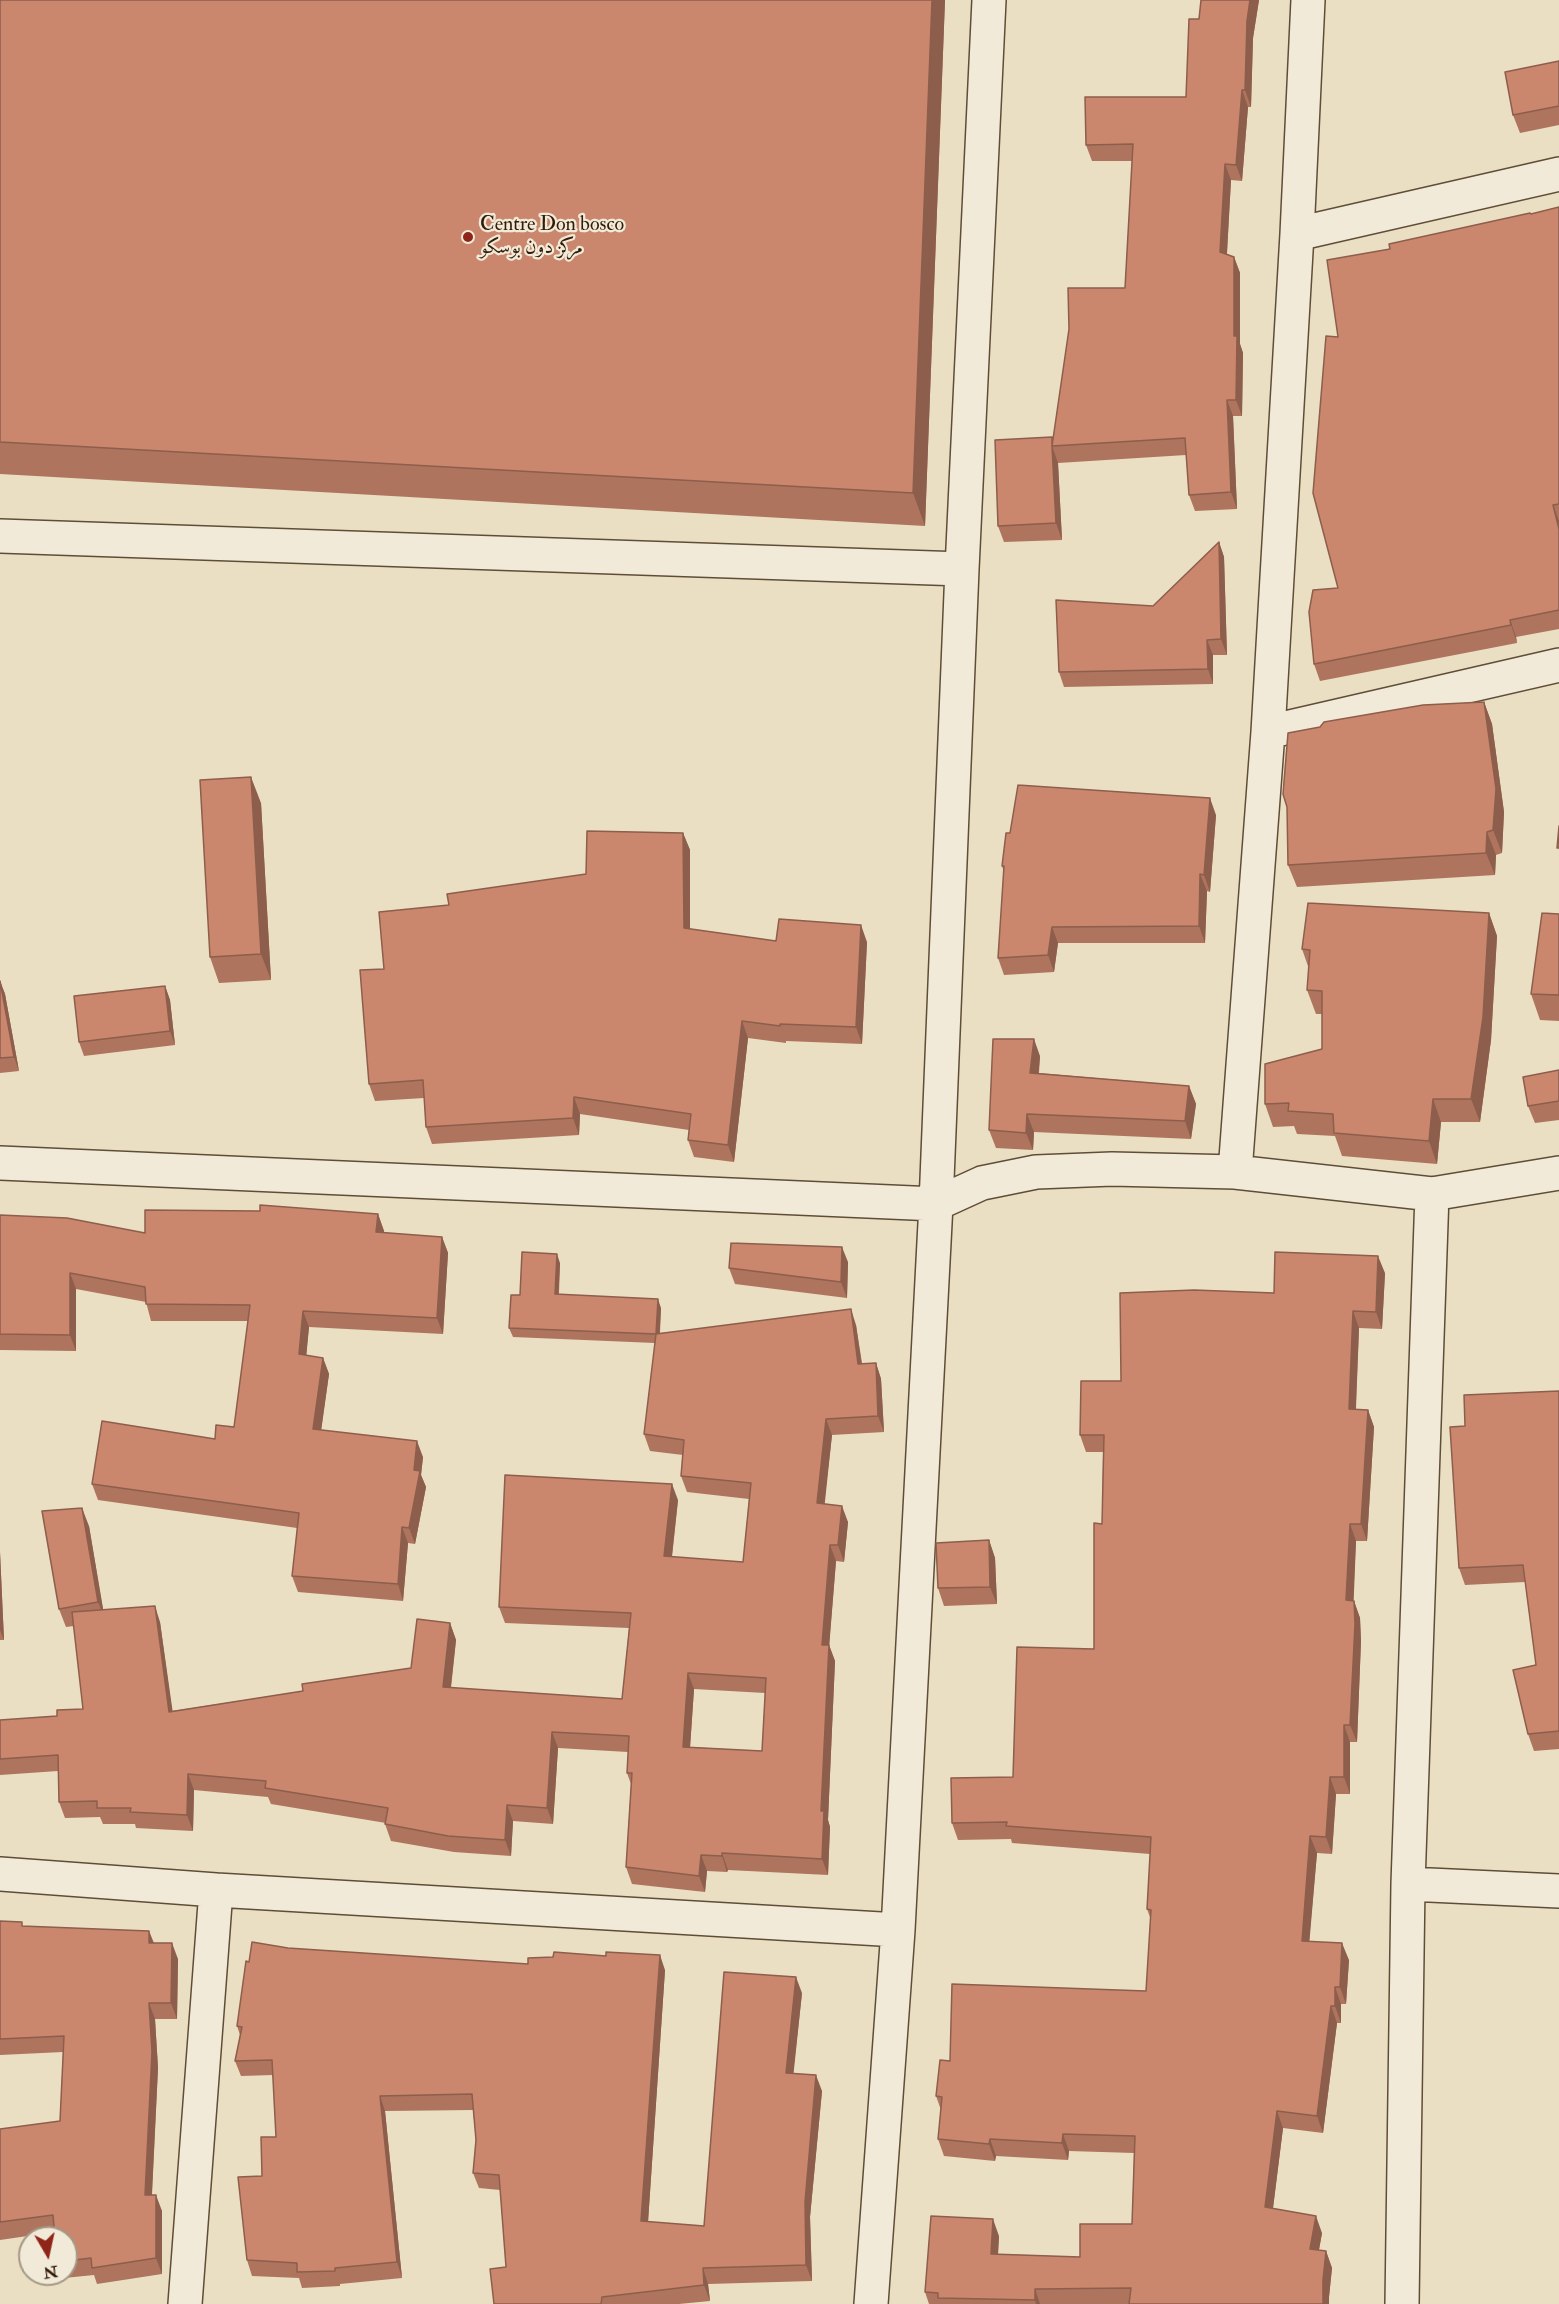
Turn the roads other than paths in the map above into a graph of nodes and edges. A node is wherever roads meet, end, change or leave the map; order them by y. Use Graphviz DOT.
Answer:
graph roads {
  1 [pos="989,0"];
  2 [pos="1308,0"];
  3 [pos="1559,174"];
  4 [pos="1297,234"];
  5 [pos="0,536"];
  6 [pos="962,569"];
  7 [pos="1559,665"];
  8 [pos="1268,732"];
  9 [pos="0,1163"];
  10 [pos="1235,1172"];
  11 [pos="1559,1173"];
  12 [pos="1432,1194"];
  13 [pos="936,1204"];
  14 [pos="0,1874"];
  15 [pos="1408,1884"];
  16 [pos="216,1890"];
  17 [pos="1559,1891"];
  18 [pos="898,1930"];
  19 [pos="185,2304"];
  20 [pos="872,2304"];
  21 [pos="1402,2304"];
  1 -- 6 [label="street"];
  2 -- 4 [label="street"];
  3 -- 4 [label="street"];
  4 -- 8 [label="street"];
  5 -- 6 [label="street"];
  6 -- 13 [label="street"];
  7 -- 8 [label="street"];
  8 -- 10 [label="street"];
  9 -- 13 [label="street"];
  10 -- 12 [label="street"];
  10 -- 13 [label="street"];
  11 -- 12 [label="street"];
  12 -- 15 [label="street"];
  13 -- 18 [label="street"];
  14 -- 16 [label="street"];
  15 -- 17 [label="street"];
  15 -- 21 [label="street"];
  16 -- 18 [label="street"];
  16 -- 19 [label="street"];
  18 -- 20 [label="street"];
}
